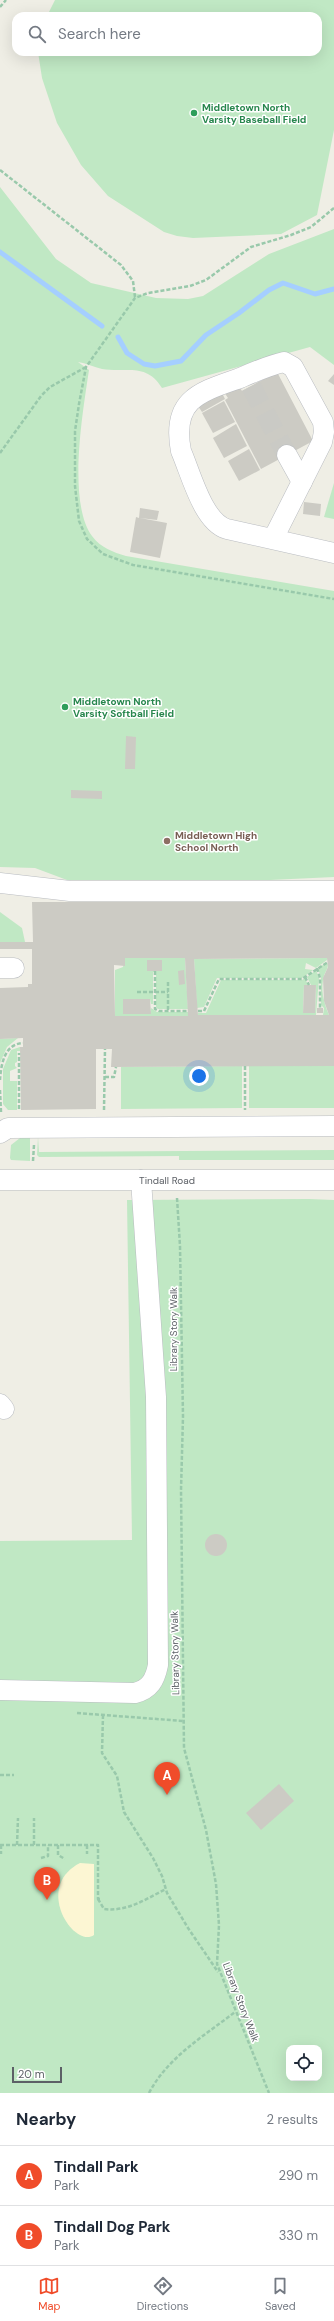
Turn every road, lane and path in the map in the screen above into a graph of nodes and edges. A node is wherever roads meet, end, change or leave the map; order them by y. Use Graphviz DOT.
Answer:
graph roads {
  1 [pos="6,0"];
  2 [pos="0,7"];
  3 [pos="0,170"];
  4 [pos="334,208"];
  5 [pos="135,298"];
  6 [pos="86,367"];
  7 [pos="0,453"];
  8 [pos="287,455"];
  9 [pos="302,482"];
  10 [pos="272,540"];
  11 [pos="334,554"];
  12 [pos="334,599"];
  13 [pos="0,884"];
  14 [pos="334,891"];
  15 [pos="328,962"];
  16 [pos="317,968"];
  17 [pos="155,972"];
  18 [pos="306,976"];
  19 [pos="168,982"];
  20 [pos="309,985"];
  21 [pos="137,992"];
  22 [pos="155,992"];
  23 [pos="168,992"];
  24 [pos="151,1007"];
  25 [pos="155,1007"];
  26 [pos="320,1008"];
  27 [pos="168,1011"];
  28 [pos="188,1011"];
  29 [pos="198,1011"];
  30 [pos="23,1043"];
  31 [pos="105,1049"];
  32 [pos="19,1053"];
  33 [pos="245,1066"];
  34 [pos="116,1067"];
  35 [pos="105,1077"];
  36 [pos="0,1080"];
  37 [pos="0,1090"];
  38 [pos="245,1112"];
  39 [pos="104,1113"];
  40 [pos="6,1124"];
  41 [pos="334,1126"];
  42 [pos="34,1137"];
  43 [pos="34,1161"];
  44 [pos="0,1180"];
  45 [pos="141,1180"];
  46 [pos="334,1180"];
  47 [pos="177,1198"];
  48 [pos="0,1690"];
  49 [pos="77,1714"];
  50 [pos="103,1715"];
  51 [pos="183,1721"];
  52 [pos="0,1775"];
  53 [pos="14,1776"];
  54 [pos="18,1818"];
  55 [pos="34,1818"];
  56 [pos="0,1845"];
  57 [pos="17,1845"];
  58 [pos="34,1845"];
  59 [pos="48,1845"];
  60 [pos="58,1845"];
  61 [pos="87,1845"];
  62 [pos="1,1854"];
  63 [pos="87,1854"];
  64 [pos="41,1858"];
  65 [pos="65,1859"];
  66 [pos="166,1889"];
  67 [pos="219,1974"];
  68 [pos="235,2012"];
  69 [pos="149,2093"];
  70 [pos="269,2093"];
  1 -- 2 [label="path"];
  3 -- 5 [label="path"];
  4 -- 5 [label="path"];
  5 -- 6 [label="path"];
  6 -- 7 [label="path"];
  6 -- 12 [label="path"];
  8 -- 9 [label="street"];
  9 -- 10 [label="street"];
  9 -- 10 [label="street"];
  10 -- 11 [label="street"];
  13 -- 14 [label="street"];
  15 -- 16 [label="path"];
  16 -- 18 [label="path"];
  16 -- 26 [label="path"];
  17 -- 22 [label="path"];
  18 -- 20 [label="path"];
  18 -- 29 [label="path"];
  19 -- 23 [label="path"];
  21 -- 22 [label="path"];
  22 -- 23 [label="path"];
  22 -- 25 [label="path"];
  23 -- 27 [label="path"];
  24 -- 25 [label="path"];
  25 -- 27 [label="path"];
  27 -- 28 [label="path"];
  30 -- 36 [label="path"];
  31 -- 35 [label="path"];
  32 -- 40 [label="path"];
  33 -- 38 [label="path"];
  34 -- 35 [label="path"];
  35 -- 39 [label="path"];
  37 -- 40 [label="path"];
  40 -- 41 [label="street"];
  42 -- 43 [label="path"];
  44 -- 45 [label="street, Tindall Road"];
  45 -- 46 [label="street, Tindall Road"];
  45 -- 48 [label="street"];
  47 -- 51 [label="path, Library Story Walk"];
  49 -- 50 [label="path"];
  50 -- 51 [label="path"];
  50 -- 66 [label="path"];
  51 -- 67 [label="path, Library Story Walk"];
  52 -- 53 [label="path"];
  54 -- 57 [label="path"];
  55 -- 58 [label="path"];
  56 -- 57 [label="path"];
  56 -- 62 [label="path"];
  57 -- 58 [label="path"];
  58 -- 59 [label="path"];
  59 -- 60 [label="path"];
  59 -- 64 [label="path"];
  60 -- 61 [label="path"];
  60 -- 65 [label="path"];
  61 -- 63 [label="path"];
  61 -- 66 [label="path"];
  66 -- 67 [label="path"];
  67 -- 68 [label="path, Library Story Walk"];
  68 -- 69 [label="path"];
  68 -- 70 [label="path, Library Story Walk"];
}
